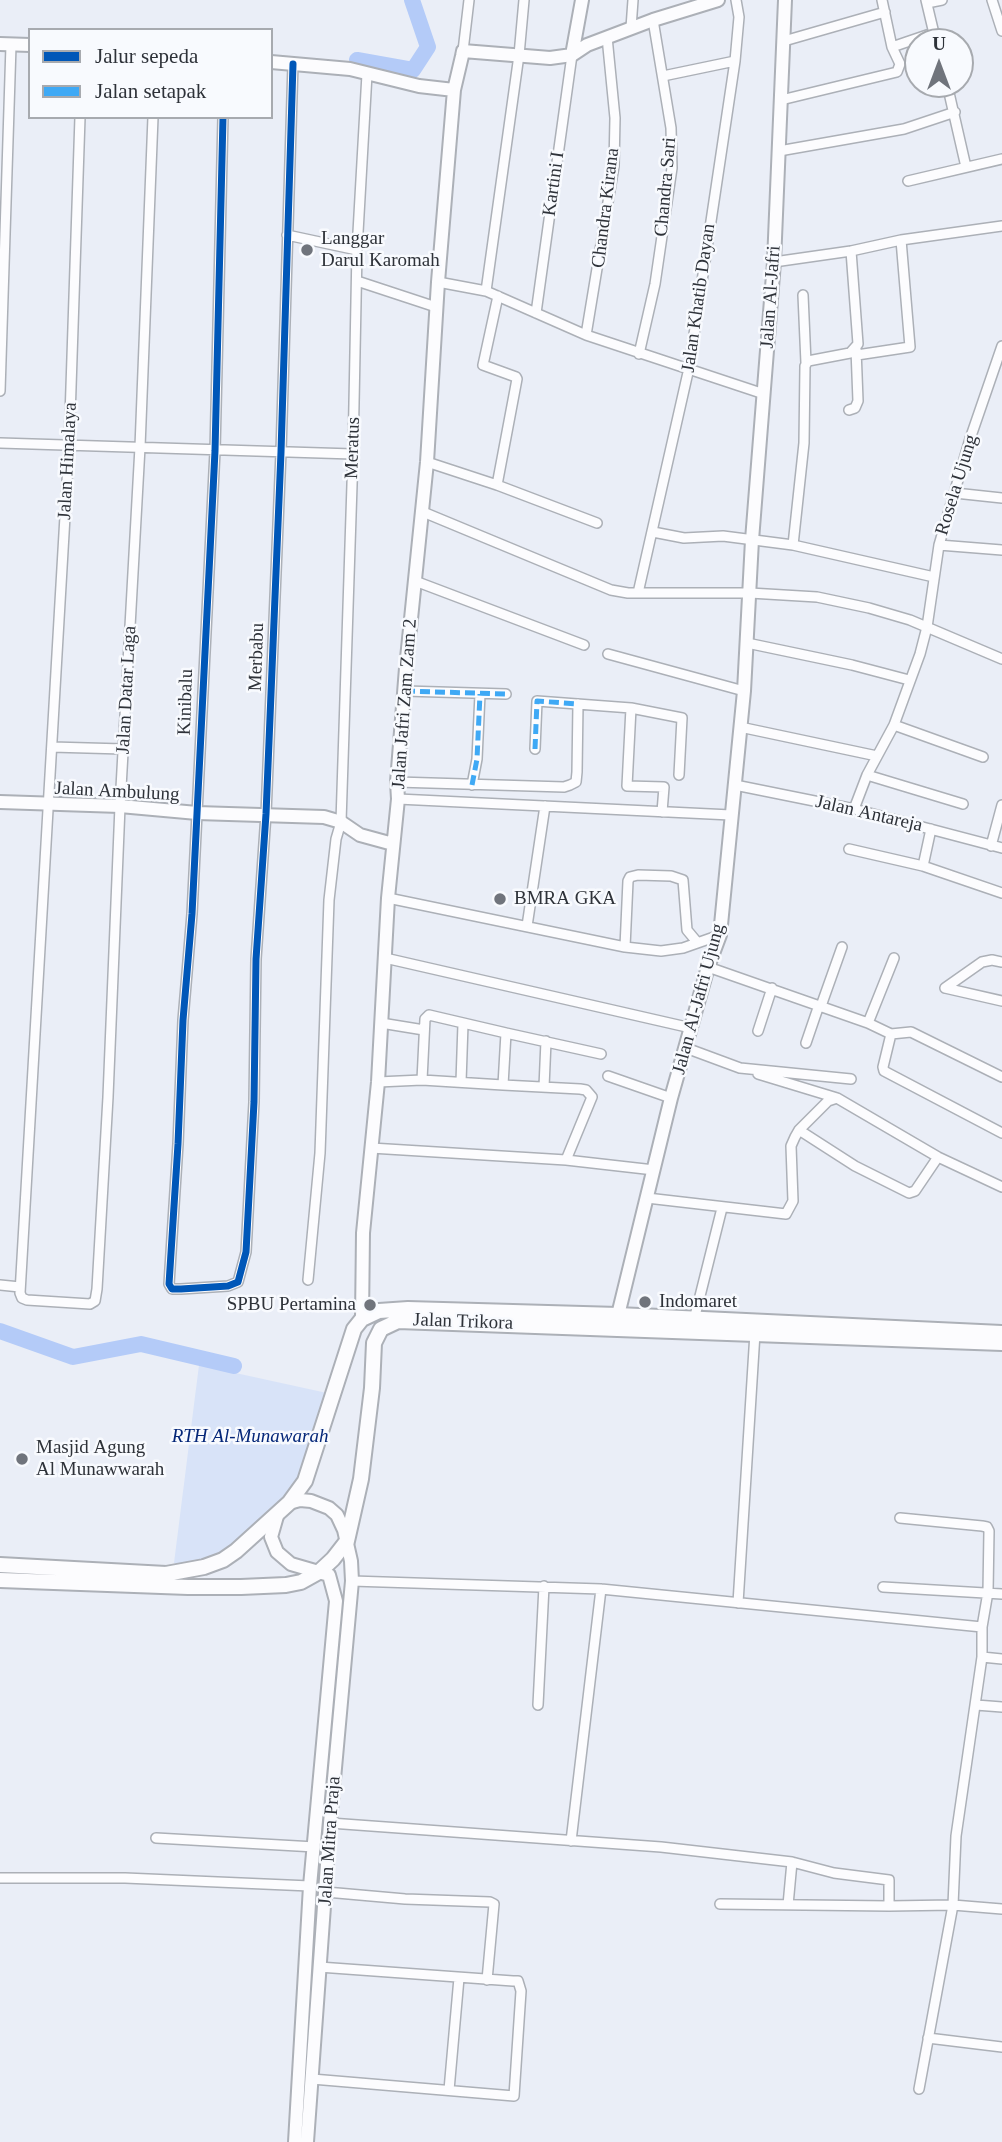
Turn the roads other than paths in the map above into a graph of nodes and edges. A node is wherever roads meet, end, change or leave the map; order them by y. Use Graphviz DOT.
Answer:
graph roads {
  1 [pos="469,0"];
  2 [pos="524,0"];
  3 [pos="582,0"];
  4 [pos="633,0"];
  5 [pos="718,0"];
  6 [pos="736,0"];
  7 [pos="785,0"];
  8 [pos="882,0"];
  9 [pos="942,0"];
  10 [pos="992,0"];
  11 [pos="926,1"];
  12 [pos="884,12"];
  13 [pos="653,20"];
  14 [pos="631,28"];
  15 [pos="932,28"];
  16 [pos="1002,31"];
  17 [pos="607,37"];
  18 [pos="784,41"];
  19 [pos="5,44"];
  20 [pos="904,44"];
  21 [pos="28,45"];
  22 [pos="892,47"];
  23 [pos="463,51"];
  24 [pos="519,55"];
  25 [pos="572,55"];
  26 [pos="735,61"];
  27 [pos="273,62"];
  28 [pos="293,64"];
  29 [pos="367,74"];
  30 [pos="663,76"];
  31 [pos="454,90"];
  32 [pos="951,98"];
  33 [pos="781,100"];
  34 [pos="955,112"];
  35 [pos="80,119"];
  36 [pos="153,119"];
  37 [pos="223,119"];
  38 [pos="779,150"];
  39 [pos="1002,159"];
  40 [pos="967,167"];
  41 [pos="908,181"];
  42 [pos="1002,226"];
  43 [pos="287,235"];
  44 [pos="901,240"];
  45 [pos="356,250"];
  46 [pos="851,251"];
  47 [pos="775,262"];
  48 [pos="356,281"];
  49 [pos="438,282"];
  50 [pos="486,291"];
  51 [pos="803,295"];
  52 [pos="498,296"];
  53 [pos="436,307"];
  54 [pos="536,313"];
  55 [pos="586,335"];
  56 [pos="1002,346"];
  57 [pos="857,351"];
  58 [pos="639,354"];
  59 [pos="806,363"];
  60 [pos="689,368"];
  61 [pos="0,391"];
  62 [pos="764,394"];
  63 [pos="849,410"];
  64 [pos="0,443"];
  65 [pos="69,447"];
  66 [pos="140,447"];
  67 [pos="215,451"];
  68 [pos="282,452"];
  69 [pos="353,454"];
  70 [pos="428,462"];
  71 [pos="497,485"];
  72 [pos="955,493"];
  73 [pos="1002,498"];
  74 [pos="423,512"];
  75 [pos="597,523"];
  76 [pos="653,532"];
  77 [pos="752,540"];
  78 [pos="793,545"];
  79 [pos="939,545"];
  80 [pos="1002,550"];
  81 [pos="934,578"];
  82 [pos="415,581"];
  83 [pos="638,593"];
  84 [pos="750,593"];
  85 [pos="927,627"];
  86 [pos="747,643"];
  87 [pos="584,645"];
  88 [pos="608,654"];
  89 [pos="1002,659"];
  90 [pos="909,680"];
  91 [pos="405,691"];
  92 [pos="744,691"];
  93 [pos="480,694"];
  94 [pos="506,694"];
  95 [pos="578,704"];
  96 [pos="631,708"];
  97 [pos="894,725"];
  98 [pos="740,727"];
  99 [pos="52,747"];
  100 [pos="123,749"];
  101 [pos="535,749"];
  102 [pos="877,756"];
  103 [pos="982,757"];
  104 [pos="679,775"];
  105 [pos="867,775"];
  106 [pos="397,782"];
  107 [pos="472,785"];
  108 [pos="734,785"];
  109 [pos="398,799"];
  110 [pos="0,802"];
  111 [pos="49,804"];
  112 [pos="963,804"];
  113 [pos="120,806"];
  114 [pos="545,806"];
  115 [pos="1002,806"];
  116 [pos="854,809"];
  117 [pos="662,812"];
  118 [pos="197,813"];
  119 [pos="266,814"];
  120 [pos="731,815"];
  121 [pos="341,822"];
  122 [pos="931,829"];
  123 [pos="393,844"];
  124 [pos="991,846"];
  125 [pos="1002,848"];
  126 [pos="849,849"];
  127 [pos="923,866"];
  128 [pos="1002,893"];
  129 [pos="388,898"];
  130 [pos="527,926"];
  131 [pos="720,935"];
  132 [pos="697,942"];
  133 [pos="625,947"];
  134 [pos="842,947"];
  135 [pos="385,958"];
  136 [pos="894,958"];
  137 [pos="1002,962"];
  138 [pos="708,967"];
  139 [pos="772,988"];
  140 [pos="1002,1001"];
  141 [pos="820,1006"];
  142 [pos="381,1023"];
  143 [pos="868,1023"];
  144 [pos="463,1024"];
  145 [pos="691,1028"];
  146 [pos="424,1030"];
  147 [pos="758,1031"];
  148 [pos="506,1033"];
  149 [pos="891,1034"];
  150 [pos="546,1041"];
  151 [pos="806,1043"];
  152 [pos="686,1048"];
  153 [pos="601,1054"];
  154 [pos="740,1068"];
  155 [pos="608,1076"];
  156 [pos="1002,1077"];
  157 [pos="852,1079"];
  158 [pos="422,1080"];
  159 [pos="378,1082"];
  160 [pos="461,1082"];
  161 [pos="503,1084"];
  162 [pos="544,1087"];
  163 [pos="671,1098"];
  164 [pos="837,1098"];
  165 [pos="799,1130"];
  166 [pos="1002,1133"];
  167 [pos="371,1147"];
  168 [pos="938,1157"];
  169 [pos="566,1160"];
  170 [pos="654,1170"];
  171 [pos="1002,1187"];
  172 [pos="647,1198"];
  173 [pos="722,1208"];
  174 [pos="308,1280"];
  175 [pos="0,1285"];
  176 [pos="20,1287"];
  177 [pos="171,1288"];
  178 [pos="618,1315"];
  179 [pos="362,1319"];
  180 [pos="532,1319"];
  181 [pos="550,1319"];
  182 [pos="694,1320"];
  183 [pos="755,1333"];
  184 [pos="1002,1333"];
  185 [pos="1002,1343"];
  186 [pos="289,1503"];
  187 [pos="276,1516"];
  188 [pos="900,1518"];
  189 [pos="347,1541"];
  190 [pos="0,1565"];
  191 [pos="319,1572"];
  192 [pos="50,1574"];
  193 [pos="0,1580"];
  194 [pos="352,1581"];
  195 [pos="544,1586"];
  196 [pos="883,1587"];
  197 [pos="601,1589"];
  198 [pos="988,1592"];
  199 [pos="1002,1594"];
  200 [pos="738,1603"];
  201 [pos="982,1627"];
  202 [pos="982,1657"];
  203 [pos="1002,1659"];
  204 [pos="538,1705"];
  205 [pos="976,1705"];
  206 [pos="1002,1707"];
  207 [pos="330,1823"];
  208 [pos="156,1838"];
  209 [pos="570,1841"];
  210 [pos="315,1847"];
  211 [pos="792,1862"];
  212 [pos="0,1878"];
  213 [pos="310,1886"];
  214 [pos="326,1892"];
  215 [pos="720,1904"];
  216 [pos="788,1905"];
  217 [pos="953,1905"];
  218 [pos="889,1906"];
  219 [pos="1002,1909"];
  220 [pos="319,1967"];
  221 [pos="459,1978"];
  222 [pos="487,1980"];
  223 [pos="929,2038"];
  224 [pos="1002,2047"];
  225 [pos="312,2079"];
  226 [pos="919,2089"];
  227 [pos="449,2090"];
  228 [pos="295,2142"];
  229 [pos="307,2142"];
  1 -- 23 [label="street"];
  2 -- 24 [label="street"];
  3 -- 25 [label="street"];
  4 -- 14 [label="street"];
  5 -- 13 [label="street"];
  6 -- 26 [label="street, Jalan Khatib Dayan"];
  7 -- 18 [label="street, Jalan Al-Jafri"];
  8 -- 12 [label="street"];
  9 -- 11 [label="street"];
  10 -- 16 [label="street"];
  11 -- 15 [label="street"];
  12 -- 18 [label="street"];
  12 -- 22 [label="street"];
  13 -- 14 [label="street"];
  13 -- 30 [label="street, Chandra Sari"];
  14 -- 17 [label="street"];
  17 -- 25 [label="street"];
  17 -- 55 [label="street, Chandra Kirana"];
  18 -- 33 [label="street, Jalan Al-Jafri"];
  19 -- 21 [label="street"];
  19 -- 61 [label="street"];
  20 -- 22 [label="street"];
  22 -- 33 [label="street"];
  23 -- 24 [label="street"];
  23 -- 31 [label="street, Jalan Jafri Zam Zam 2"];
  24 -- 25 [label="street"];
  24 -- 50 [label="street"];
  25 -- 54 [label="street, Kartini I"];
  26 -- 30 [label="street"];
  26 -- 60 [label="street, Jalan Khatib Dayan"];
  27 -- 28 [label="street"];
  28 -- 29 [label="street"];
  28 -- 43 [label="street, Merbabu"];
  29 -- 31 [label="street"];
  29 -- 45 [label="street, Meratus"];
  30 -- 58 [label="street, Chandra Sari"];
  31 -- 49 [label="street, Jalan Jafri Zam Zam 2"];
  32 -- 34 [label="street"];
  33 -- 38 [label="street, Jalan Al-Jafri"];
  34 -- 38 [label="street"];
  34 -- 40 [label="street"];
  35 -- 65 [label="street, Jalan Himalaya"];
  36 -- 66 [label="street, Jalan Datar Laga"];
  37 -- 67 [label="street, Kinibalu"];
  38 -- 47 [label="street, Jalan Al-Jafri"];
  39 -- 40 [label="street"];
  40 -- 41 [label="street"];
  42 -- 44 [label="street"];
  43 -- 45 [label="street"];
  43 -- 68 [label="street, Merbabu"];
  44 -- 46 [label="street"];
  44 -- 57 [label="street"];
  45 -- 48 [label="street, Meratus"];
  46 -- 47 [label="street"];
  46 -- 57 [label="street"];
  47 -- 62 [label="street, Jalan Al-Jafri"];
  48 -- 53 [label="street"];
  48 -- 69 [label="street, Meratus"];
  49 -- 50 [label="street"];
  49 -- 53 [label="street, Jalan Jafri Zam Zam 2"];
  50 -- 52 [label="street"];
  51 -- 59 [label="street"];
  52 -- 54 [label="street"];
  52 -- 71 [label="street"];
  53 -- 70 [label="street, Jalan Jafri Zam Zam 2"];
  54 -- 55 [label="street"];
  55 -- 58 [label="street"];
  56 -- 72 [label="street, Rosela Ujung"];
  57 -- 59 [label="street"];
  57 -- 63 [label="street"];
  58 -- 60 [label="street"];
  59 -- 78 [label="street"];
  60 -- 62 [label="street"];
  60 -- 76 [label="street, Jalan Khatib Dayan"];
  62 -- 77 [label="street, Jalan Al-Jafri"];
  64 -- 65 [label="street"];
  65 -- 66 [label="street"];
  65 -- 99 [label="street, Jalan Himalaya"];
  66 -- 67 [label="street"];
  66 -- 100 [label="street, Jalan Datar Laga"];
  67 -- 68 [label="street"];
  67 -- 118 [label="street, Kinibalu"];
  68 -- 69 [label="street"];
  68 -- 119 [label="street, Merbabu"];
  69 -- 121 [label="street, Meratus"];
  70 -- 71 [label="street"];
  70 -- 74 [label="street, Jalan Jafri Zam Zam 2"];
  71 -- 75 [label="street"];
  72 -- 73 [label="street"];
  72 -- 79 [label="street, Rosela Ujung"];
  74 -- 82 [label="street, Jalan Jafri Zam Zam 2"];
  74 -- 83 [label="street"];
  76 -- 77 [label="street"];
  76 -- 83 [label="street, Jalan Khatib Dayan"];
  77 -- 78 [label="street"];
  77 -- 84 [label="street, Jalan Al-Jafri"];
  78 -- 81 [label="street"];
  79 -- 80 [label="street"];
  79 -- 81 [label="street, Rosela Ujung"];
  81 -- 85 [label="street, Rosela Ujung"];
  82 -- 87 [label="street"];
  82 -- 91 [label="street, Jalan Jafri Zam Zam 2"];
  83 -- 84 [label="street"];
  84 -- 85 [label="street"];
  84 -- 86 [label="street, Jalan Al-Jafri Ujung"];
  85 -- 89 [label="street"];
  85 -- 90 [label="street, Rosela Ujung"];
  86 -- 90 [label="street"];
  86 -- 92 [label="street, Jalan Al-Jafri Ujung"];
  88 -- 92 [label="street"];
  90 -- 97 [label="street, Rosela Ujung"];
  91 -- 93 [label="street"];
  91 -- 106 [label="street, Jalan Jafri Zam Zam 2"];
  92 -- 98 [label="street, Jalan Al-Jafri Ujung"];
  93 -- 94 [label="street"];
  93 -- 107 [label="street"];
  95 -- 96 [label="street"];
  95 -- 101 [label="street"];
  95 -- 107 [label="street"];
  96 -- 104 [label="street"];
  96 -- 117 [label="street"];
  97 -- 102 [label="street, Rosela Ujung"];
  97 -- 103 [label="street"];
  98 -- 102 [label="street"];
  98 -- 108 [label="street, Jalan Al-Jafri Ujung"];
  99 -- 100 [label="street"];
  99 -- 111 [label="street, Jalan Himalaya"];
  100 -- 113 [label="street, Jalan Datar Laga"];
  102 -- 105 [label="street, Rosela Ujung"];
  105 -- 112 [label="street"];
  105 -- 116 [label="street, Rosela Ujung"];
  106 -- 107 [label="street"];
  106 -- 109 [label="street, Jalan Jafri Zam Zam 2"];
  108 -- 116 [label="street, Jalan Antareja"];
  108 -- 120 [label="street, Jalan Al-Jafri Ujung"];
  109 -- 114 [label="street"];
  109 -- 123 [label="street, Jalan Jafri Zam Zam 2"];
  110 -- 111 [label="street, Jalan Ambulung"];
  111 -- 113 [label="street, Jalan Ambulung"];
  111 -- 176 [label="street, Jalan Himalaya"];
  113 -- 118 [label="street, Jalan Ambulung"];
  113 -- 176 [label="street, Jalan Datar Laga"];
  114 -- 117 [label="street"];
  114 -- 130 [label="street"];
  115 -- 124 [label="street"];
  116 -- 122 [label="street, Jalan Antareja"];
  117 -- 120 [label="street"];
  118 -- 119 [label="street, Jalan Ambulung"];
  118 -- 177 [label="street, Kinibalu"];
  119 -- 121 [label="street, Jalan Ambulung"];
  119 -- 177 [label="street, Merbabu"];
  120 -- 131 [label="street, Jalan Al-Jafri Ujung"];
  121 -- 123 [label="street, Jalan Ambulung"];
  121 -- 174 [label="street, Meratus"];
  122 -- 124 [label="street, Jalan Antareja"];
  122 -- 127 [label="street"];
  123 -- 129 [label="street, Jalan Jafri Zam Zam 2"];
  124 -- 125 [label="street, Jalan Antareja"];
  126 -- 127 [label="street"];
  127 -- 128 [label="street"];
  129 -- 130 [label="street"];
  129 -- 135 [label="street, Jalan Jafri Zam Zam 2"];
  130 -- 133 [label="street"];
  131 -- 132 [label="street"];
  131 -- 138 [label="street, Jalan Al-Jafri Ujung"];
  132 -- 133 [label="street"];
  132 -- 133 [label="street"];
  134 -- 141 [label="street"];
  135 -- 142 [label="street, Jalan Jafri Zam Zam 2"];
  135 -- 145 [label="street"];
  136 -- 143 [label="street"];
  137 -- 140 [label="street"];
  138 -- 139 [label="street"];
  138 -- 145 [label="street, Jalan Al-Jafri Ujung"];
  139 -- 141 [label="street"];
  139 -- 147 [label="street"];
  141 -- 143 [label="street"];
  141 -- 151 [label="street"];
  142 -- 146 [label="street"];
  142 -- 159 [label="street, Jalan Jafri Zam Zam 2"];
  143 -- 149 [label="street"];
  144 -- 146 [label="street"];
  144 -- 148 [label="street"];
  144 -- 160 [label="street"];
  145 -- 152 [label="street, Jalan Al-Jafri Ujung"];
  146 -- 158 [label="street"];
  148 -- 150 [label="street"];
  148 -- 161 [label="street"];
  149 -- 156 [label="street"];
  149 -- 166 [label="street"];
  150 -- 153 [label="street"];
  150 -- 162 [label="street"];
  152 -- 154 [label="street"];
  152 -- 163 [label="street, Jalan Al-Jafri Ujung"];
  154 -- 157 [label="street"];
  154 -- 164 [label="street"];
  155 -- 163 [label="street"];
  158 -- 159 [label="street"];
  158 -- 160 [label="street"];
  159 -- 167 [label="street, Jalan Jafri Zam Zam 2"];
  160 -- 161 [label="street"];
  161 -- 162 [label="street"];
  162 -- 169 [label="street"];
  163 -- 170 [label="street, Jalan Al-Jafri Ujung"];
  164 -- 165 [label="street"];
  164 -- 168 [label="street"];
  165 -- 168 [label="street"];
  165 -- 173 [label="street"];
  167 -- 169 [label="street"];
  167 -- 179 [label="street, Jalan Jafri Zam Zam 2"];
  168 -- 171 [label="street"];
  169 -- 170 [label="street"];
  170 -- 172 [label="street, Jalan Al-Jafri Ujung"];
  172 -- 173 [label="street"];
  172 -- 178 [label="street, Jalan Al-Jafri Ujung"];
  173 -- 182 [label="street"];
  175 -- 176 [label="street"];
  178 -- 181 [label="main road, Jalan Trikora"];
  178 -- 182 [label="main road, Jalan Trikora"];
  179 -- 180 [label="main road, Jalan Trikora"];
  179 -- 186 [label="main road, Jalan Trikora"];
  180 -- 181 [label="main road, Jalan Trikora"];
  180 -- 189 [label="main road, Jalan Trikora"];
  181 -- 183 [label="main road, Jalan Trikora"];
  182 -- 184 [label="main road, Jalan Trikora"];
  183 -- 185 [label="main road, Jalan Trikora"];
  183 -- 200 [label="street"];
  186 -- 187 [label="main road, Jalan Trikora"];
  186 -- 189 [label="street"];
  187 -- 191 [label="street"];
  187 -- 192 [label="main road, Jalan Trikora"];
  188 -- 198 [label="street"];
  189 -- 191 [label="main road, Jalan Trikora"];
  189 -- 194 [label="street, Jalan Mitra Praja"];
  190 -- 192 [label="main road, Jalan Trikora"];
  191 -- 192 [label="main road, Jalan Trikora"];
  191 -- 210 [label="street, Jalan Mitra Praja"];
  192 -- 193 [label="main road, Jalan Trikora"];
  194 -- 195 [label="street"];
  194 -- 207 [label="street, Jalan Mitra Praja"];
  195 -- 197 [label="street"];
  195 -- 204 [label="street"];
  196 -- 198 [label="street"];
  197 -- 200 [label="street"];
  197 -- 209 [label="street"];
  198 -- 199 [label="street"];
  198 -- 201 [label="street"];
  200 -- 201 [label="street"];
  201 -- 202 [label="street"];
  202 -- 203 [label="street"];
  202 -- 205 [label="street"];
  205 -- 206 [label="street"];
  205 -- 217 [label="street"];
  207 -- 209 [label="street"];
  207 -- 214 [label="street, Jalan Mitra Praja"];
  208 -- 210 [label="street"];
  209 -- 211 [label="street"];
  210 -- 213 [label="street, Jalan Mitra Praja"];
  211 -- 216 [label="street"];
  211 -- 218 [label="street"];
  212 -- 213 [label="street"];
  213 -- 228 [label="street, Jalan Mitra Praja"];
  214 -- 220 [label="street, Jalan Mitra Praja"];
  214 -- 222 [label="street"];
  215 -- 216 [label="street"];
  216 -- 218 [label="street"];
  217 -- 218 [label="street"];
  217 -- 219 [label="street"];
  217 -- 223 [label="street"];
  220 -- 221 [label="street"];
  220 -- 225 [label="street, Jalan Mitra Praja"];
  221 -- 222 [label="street"];
  221 -- 227 [label="street"];
  222 -- 227 [label="street"];
  223 -- 224 [label="street"];
  223 -- 226 [label="street"];
  225 -- 227 [label="street"];
  225 -- 229 [label="street, Jalan Mitra Praja"];
}
